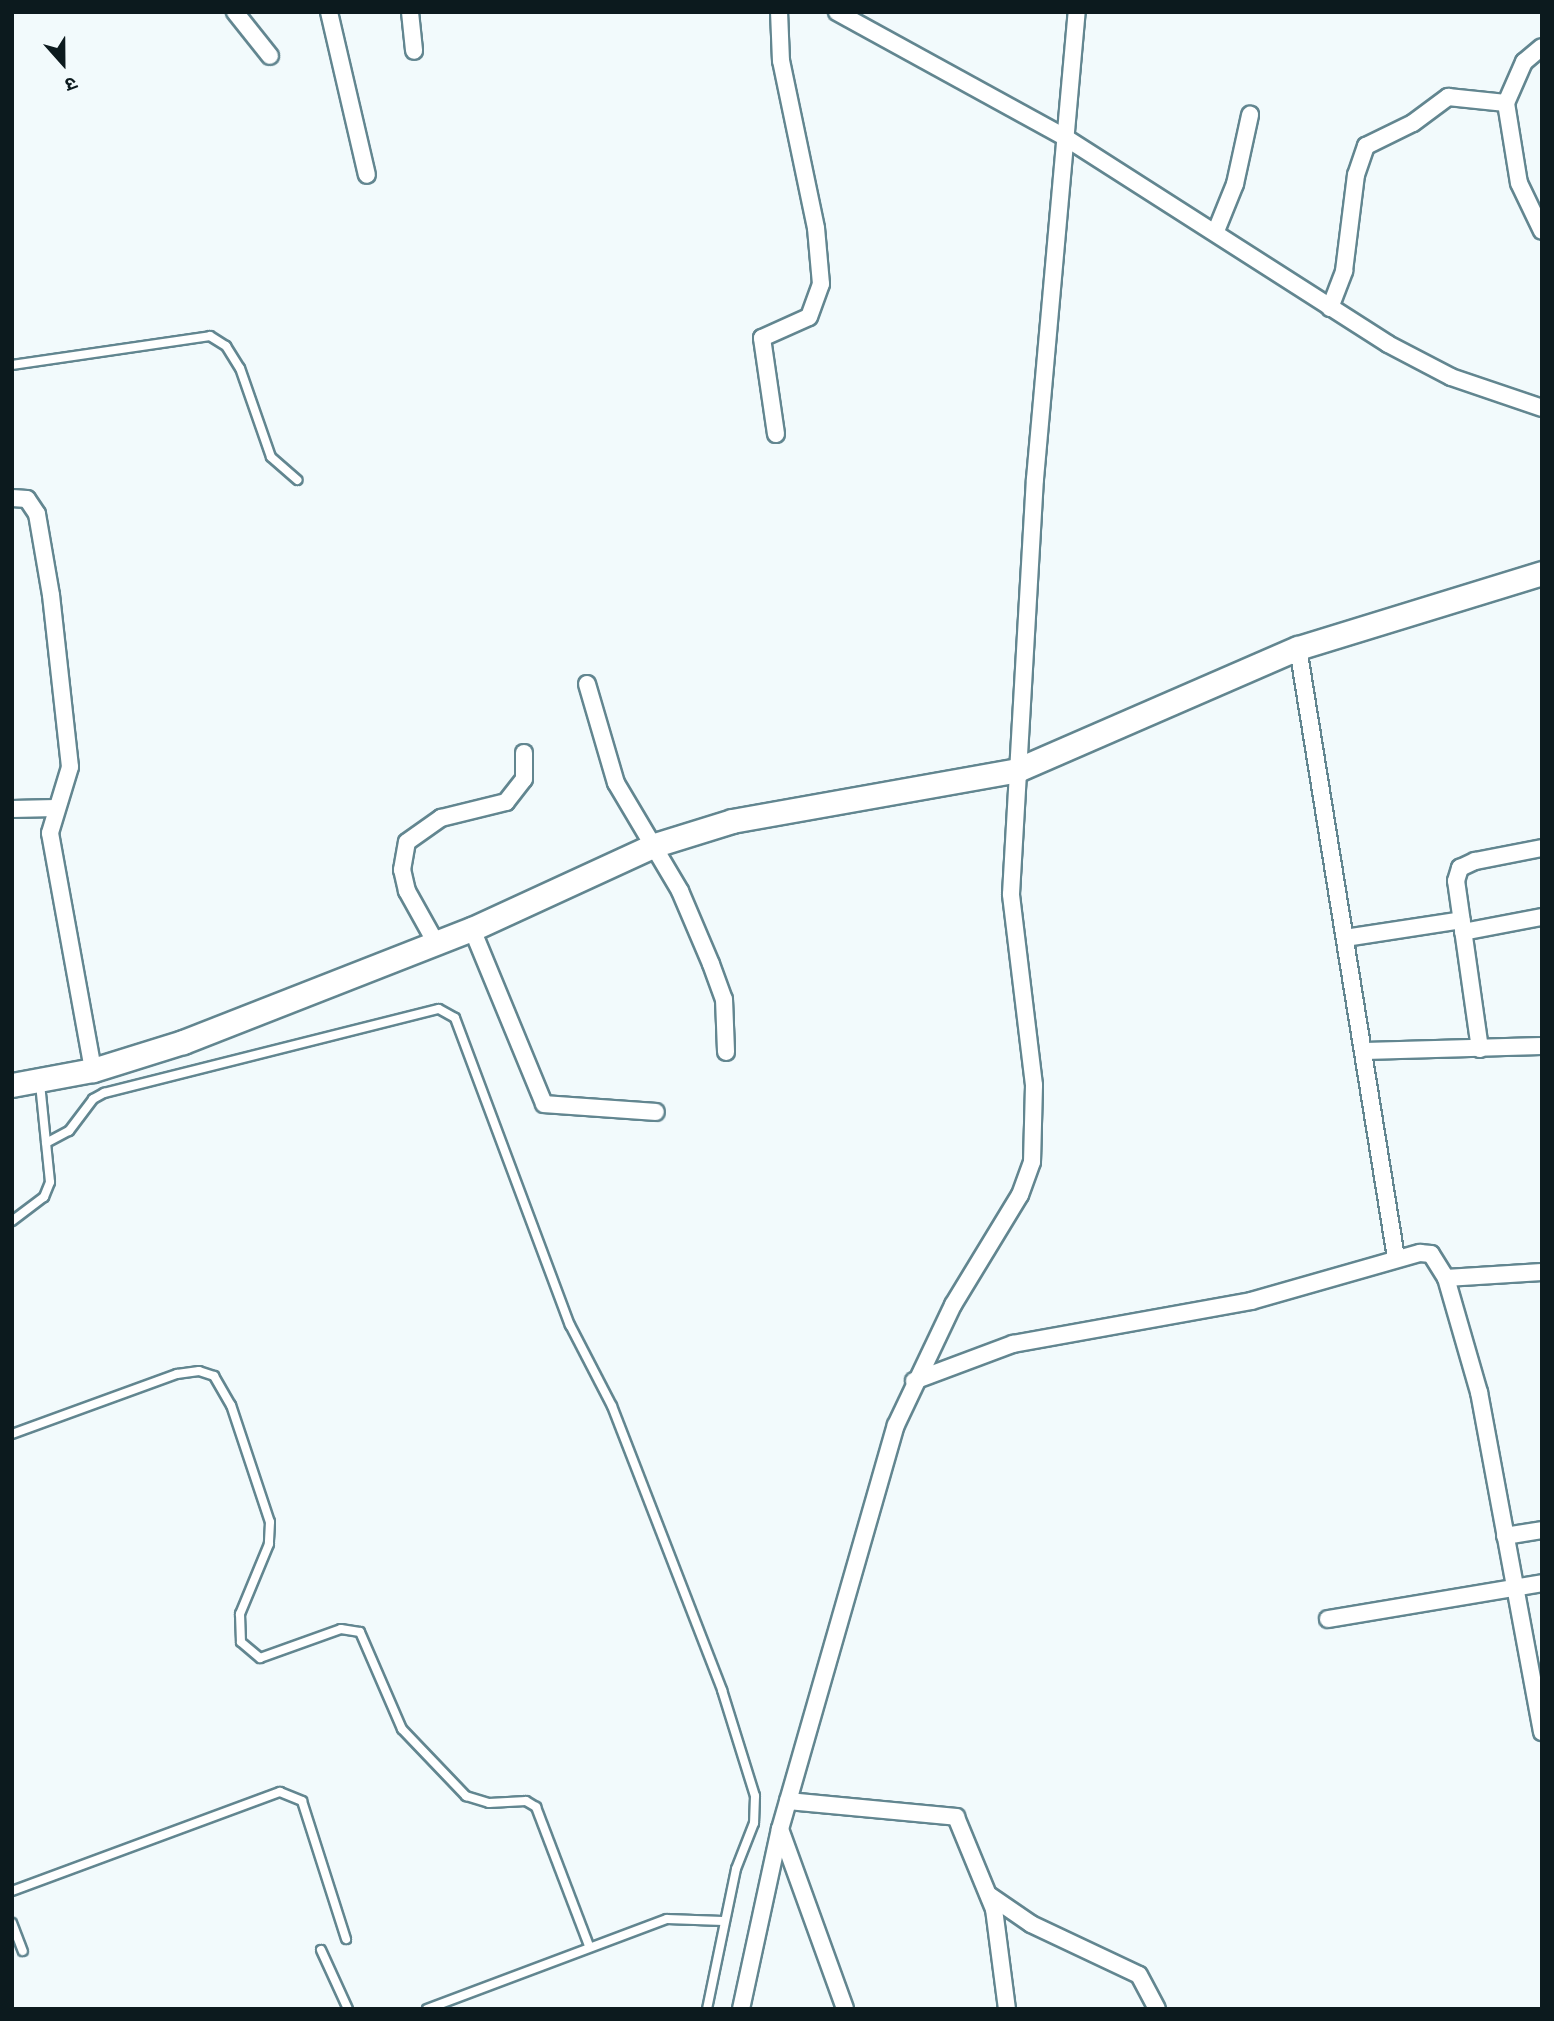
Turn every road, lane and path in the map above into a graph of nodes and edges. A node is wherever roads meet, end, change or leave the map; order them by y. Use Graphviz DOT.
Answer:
graph roads {
  1 [pos="235,12"];
  2 [pos="329,12"];
  3 [pos="410,12"];
  4 [pos="779,12"];
  5 [pos="837,12"];
  6 [pos="1077,12"];
  7 [pos="1542,47"];
  8 [pos="414,51"];
  9 [pos="270,56"];
  10 [pos="1506,103"];
  11 [pos="1250,116"];
  12 [pos="1066,138"];
  13 [pos="367,175"];
  14 [pos="1216,231"];
  15 [pos="1542,231"];
  16 [pos="1330,308"];
  17 [pos="12,365"];
  18 [pos="1542,408"];
  19 [pos="776,434"];
  20 [pos="297,480"];
  21 [pos="12,498"];
  22 [pos="1542,573"];
  23 [pos="1298,648"];
  24 [pos="587,684"];
  25 [pos="523,753"];
  26 [pos="1017,771"];
  27 [pos="56,808"];
  28 [pos="12,809"];
  29 [pos="655,845"];
  30 [pos="1542,848"];
  31 [pos="1542,917"];
  32 [pos="1462,926"];
  33 [pos="472,929"];
  34 [pos="1345,938"];
  35 [pos="436,943"];
  36 [pos="1542,1046"];
  37 [pos="1480,1049"];
  38 [pos="1364,1051"];
  39 [pos="726,1052"];
  40 [pos="93,1070"];
  41 [pos="40,1080"];
  42 [pos="12,1085"];
  43 [pos="656,1112"];
  44 [pos="46,1143"];
  45 [pos="12,1221"];
  46 [pos="1396,1258"];
  47 [pos="1542,1272"];
  48 [pos="1446,1278"];
  49 [pos="914,1381"];
  50 [pos="12,1434"];
  51 [pos="1542,1530"];
  52 [pos="1506,1536"];
  53 [pos="1542,1583"];
  54 [pos="1514,1584"];
  55 [pos="1328,1619"];
  56 [pos="1542,1732"];
  57 [pos="788,1801"];
  58 [pos="780,1829"];
  59 [pos="12,1891"];
  60 [pos="989,1895"];
  61 [pos="723,1921"];
  62 [pos="12,1923"];
  63 [pos="346,1939"];
  64 [pos="589,1946"];
  65 [pos="23,1951"];
  66 [pos="321,1951"];
  67 [pos="348,2009"];
  68 [pos="426,2009"];
  69 [pos="707,2009"];
  70 [pos="741,2009"];
  71 [pos="845,2009"];
  72 [pos="1007,2009"];
  73 [pos="1157,2009"];
  1 -- 9 [label="street"];
  2 -- 13 [label="street"];
  3 -- 8 [label="street"];
  4 -- 19 [label="street"];
  5 -- 12 [label="street"];
  6 -- 12 [label="street"];
  7 -- 10 [label="street"];
  10 -- 15 [label="street"];
  10 -- 16 [label="street"];
  11 -- 14 [label="street"];
  12 -- 14 [label="street"];
  12 -- 26 [label="street"];
  14 -- 16 [label="street"];
  16 -- 18 [label="street"];
  17 -- 20 [label="lane"];
  21 -- 27 [label="street"];
  22 -- 23 [label="street"];
  23 -- 26 [label="street"];
  23 -- 34 [label="street"];
  24 -- 29 [label="street"];
  25 -- 35 [label="street"];
  26 -- 29 [label="street"];
  26 -- 49 [label="street"];
  27 -- 28 [label="street"];
  27 -- 40 [label="street"];
  29 -- 33 [label="street"];
  29 -- 39 [label="street"];
  30 -- 32 [label="street"];
  31 -- 32 [label="street"];
  32 -- 34 [label="street"];
  32 -- 37 [label="street"];
  33 -- 35 [label="street"];
  33 -- 43 [label="street"];
  34 -- 38 [label="street"];
  35 -- 40 [label="street"];
  36 -- 37 [label="street"];
  37 -- 38 [label="street"];
  38 -- 46 [label="street"];
  40 -- 41 [label="street"];
  41 -- 42 [label="street"];
  41 -- 44 [label="lane"];
  44 -- 45 [label="lane"];
  44 -- 61 [label="lane"];
  46 -- 48 [label="street"];
  46 -- 49 [label="street"];
  47 -- 48 [label="street"];
  48 -- 52 [label="street"];
  49 -- 57 [label="street"];
  50 -- 64 [label="lane"];
  51 -- 52 [label="street"];
  52 -- 54 [label="street"];
  53 -- 54 [label="street"];
  54 -- 55 [label="street"];
  54 -- 56 [label="street"];
  57 -- 58 [label="street"];
  57 -- 60 [label="street"];
  58 -- 70 [label="street"];
  58 -- 71 [label="street"];
  59 -- 63 [label="lane"];
  60 -- 72 [label="street"];
  60 -- 73 [label="street"];
  61 -- 64 [label="lane"];
  61 -- 69 [label="lane"];
  62 -- 65 [label="lane"];
  64 -- 68 [label="lane"];
  66 -- 67 [label="lane"];
}
